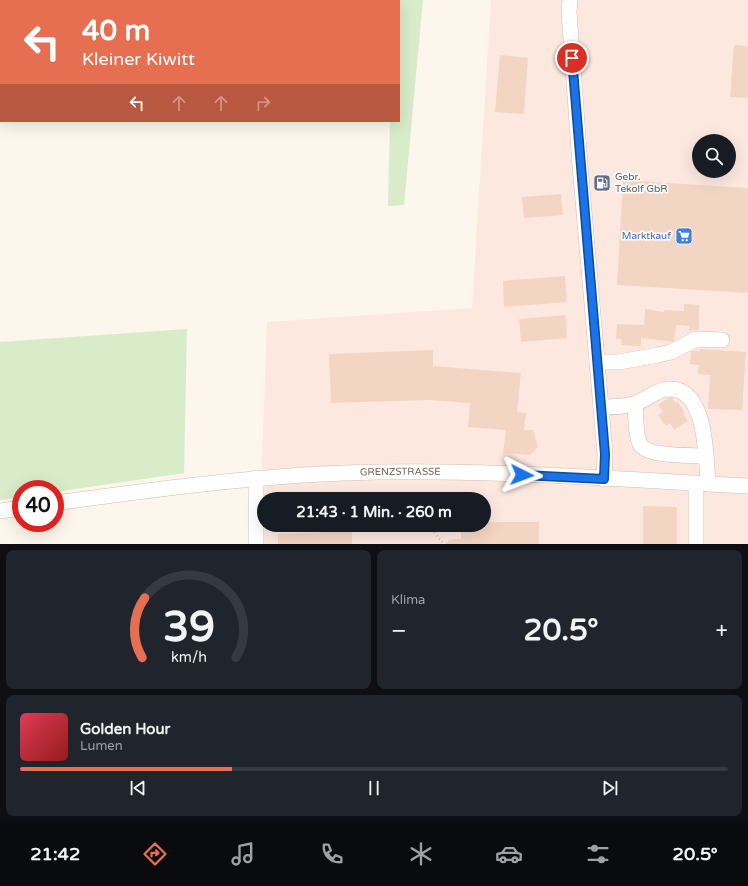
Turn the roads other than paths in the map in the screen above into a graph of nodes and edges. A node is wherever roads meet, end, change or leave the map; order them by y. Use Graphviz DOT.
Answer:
graph roads {
  1 [pos="570,0"];
  2 [pos="722,340"];
  3 [pos="597,362"];
  4 [pos="635,404"];
  5 [pos="601,408"];
  6 [pos="705,456"];
  7 [pos="256,478"];
  8 [pos="604,479"];
  9 [pos="702,484"];
  10 [pos="748,486"];
  11 [pos="64,503"];
  12 [pos="12,509"];
  13 [pos="0,511"];
  14 [pos="256,544"];
  15 [pos="696,544"];
  1 -- 3 [label="street"];
  2 -- 3 [label="street"];
  3 -- 5 [label="street"];
  4 -- 5 [label="street"];
  4 -- 6 [label="street"];
  4 -- 6 [label="street"];
  5 -- 8 [label="street"];
  6 -- 9 [label="street"];
  7 -- 8 [label="street, GRENZSTRASSE"];
  7 -- 11 [label="street, GRENZSTRASSE"];
  7 -- 14 [label="street"];
  8 -- 9 [label="street, GRENZSTRASSE"];
  9 -- 10 [label="street, GRENZSTRASSE"];
  9 -- 15 [label="street"];
  12 -- 13 [label="street"];
}
